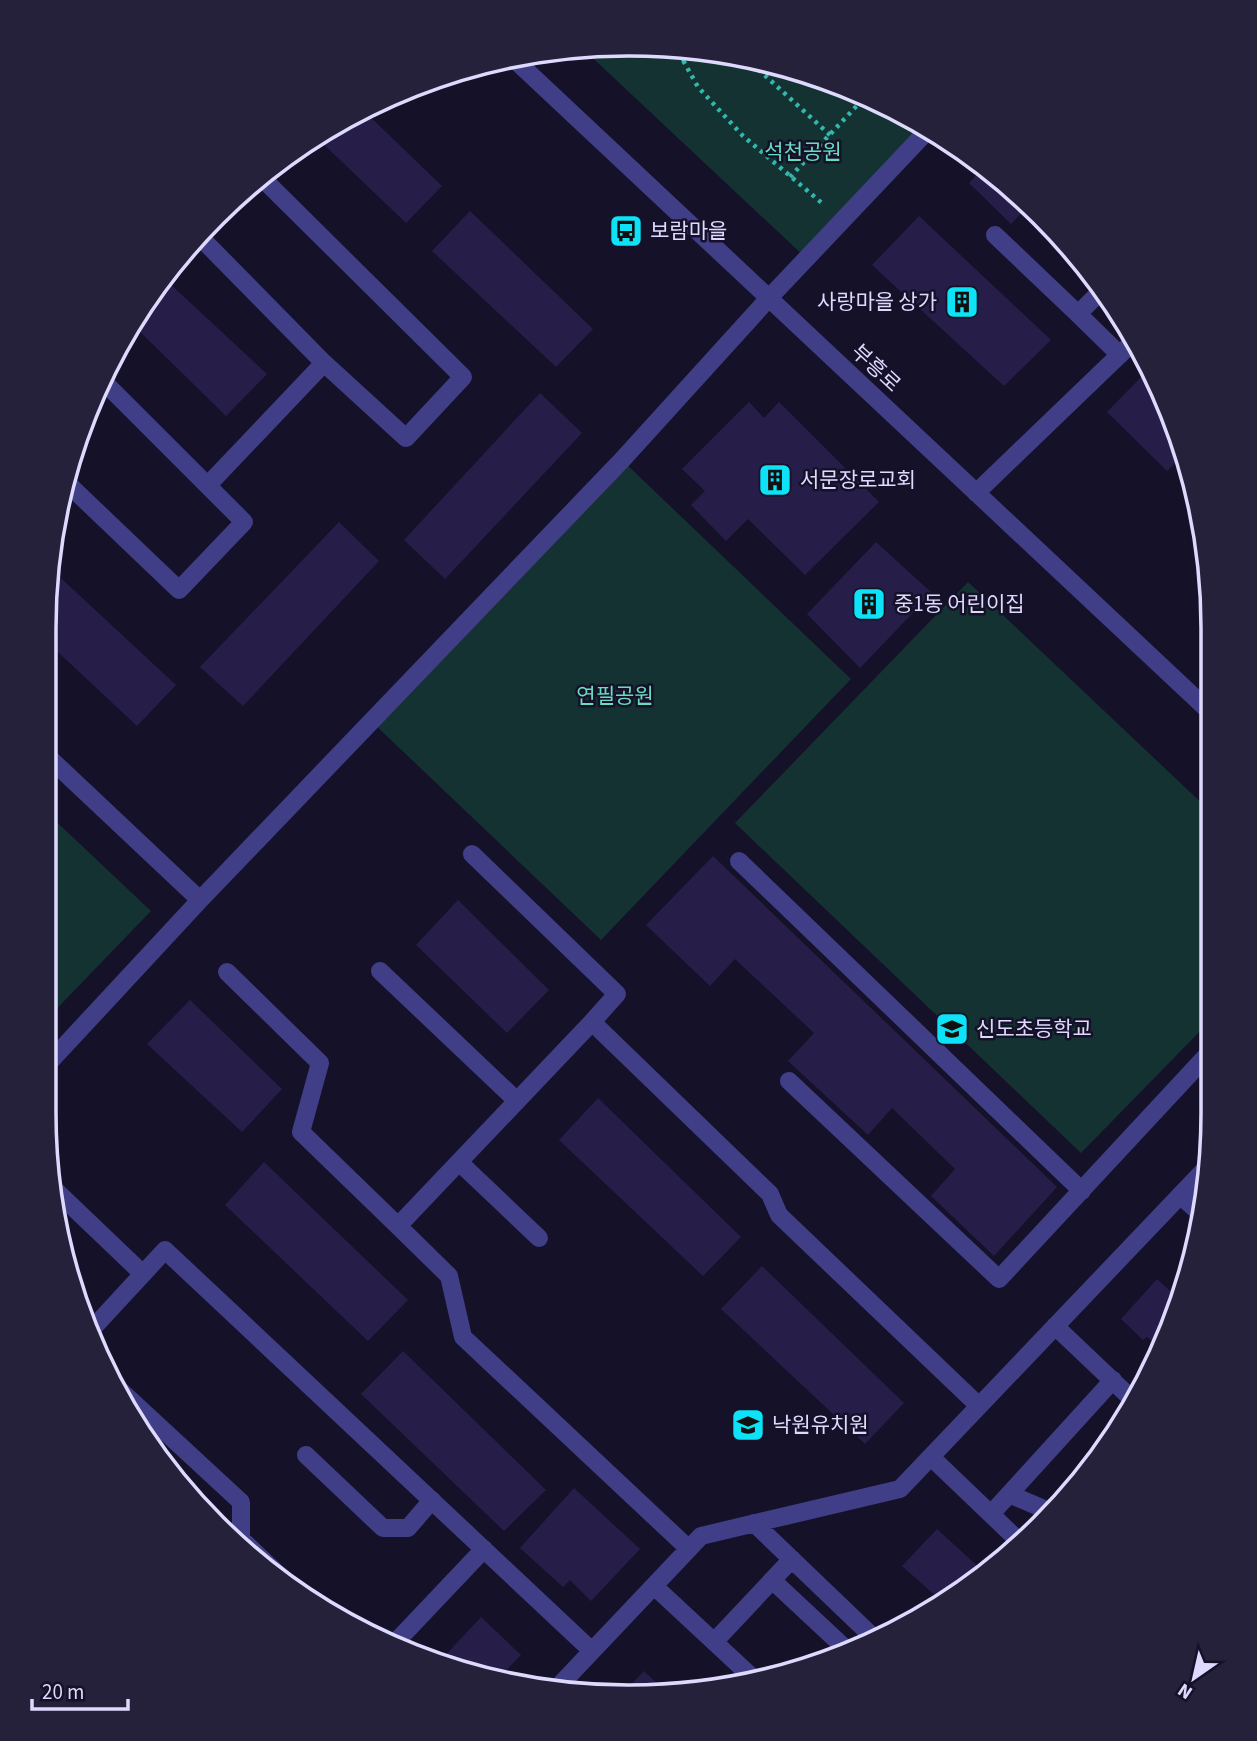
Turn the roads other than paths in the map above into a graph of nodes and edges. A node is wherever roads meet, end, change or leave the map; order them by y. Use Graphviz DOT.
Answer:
graph roads {
  1 [pos="522,66"];
  2 [pos="922,137"];
  3 [pos="268,184"];
  4 [pos="995,234"];
  5 [pos="206,243"];
  6 [pos="1095,297"];
  7 [pos="769,298"];
  8 [pos="1079,314"];
  9 [pos="1127,348"];
  10 [pos="1120,355"];
  11 [pos="324,363"];
  12 [pos="109,388"];
  13 [pos="208,485"];
  14 [pos="74,489"];
  15 [pos="976,493"];
  16 [pos="1201,704"];
  17 [pos="56,763"];
  18 [pos="472,854"];
  19 [pos="739,861"];
  20 [pos="200,900"];
  21 [pos="380,971"];
  22 [pos="227,972"];
  23 [pos="592,1022"];
  24 [pos="56,1055"];
  25 [pos="1201,1062"];
  26 [pos="789,1081"];
  27 [pos="517,1101"];
  28 [pos="459,1162"];
  29 [pos="1197,1177"];
  30 [pos="1082,1191"];
  31 [pos="1180,1195"];
  32 [pos="63,1197"];
  33 [pos="1193,1206"];
  34 [pos="398,1226"];
  35 [pos="539,1238"];
  36 [pos="143,1275"];
  37 [pos="97,1324"];
  38 [pos="1055,1326"];
  39 [pos="1113,1380"];
  40 [pos="1127,1393"];
  41 [pos="137,1406"];
  42 [pos="979,1406"];
  43 [pos="306,1455"];
  44 [pos="931,1457"];
  45 [pos="1009,1494"];
  46 [pos="432,1500"];
  47 [pos="1042,1508"];
  48 [pos="990,1514"];
  49 [pos="754,1523"];
  50 [pos="241,1533"];
  51 [pos="1013,1536"];
  52 [pos="484,1549"];
  53 [pos="688,1549"];
  54 [pos="792,1559"];
  55 [pos="772,1580"];
  56 [pos="654,1586"];
  57 [pos="868,1632"];
  58 [pos="400,1637"];
  59 [pos="714,1642"];
  60 [pos="841,1644"];
  61 [pos="593,1651"];
  62 [pos="747,1672"];
  63 [pos="564,1681"];
  1 -- 7 [label="street, 부흥로"];
  2 -- 7 [label="street"];
  3 -- 11 [label="street"];
  4 -- 8 [label="street"];
  5 -- 11 [label="street"];
  6 -- 8 [label="street"];
  7 -- 15 [label="street, 부흥로"];
  7 -- 20 [label="street"];
  8 -- 10 [label="street"];
  9 -- 10 [label="street"];
  10 -- 15 [label="street"];
  11 -- 13 [label="street"];
  12 -- 13 [label="street"];
  13 -- 14 [label="street"];
  15 -- 16 [label="street, 부흥로"];
  17 -- 20 [label="street"];
  18 -- 23 [label="street"];
  19 -- 30 [label="street"];
  20 -- 24 [label="street"];
  21 -- 27 [label="street"];
  22 -- 34 [label="street"];
  23 -- 27 [label="street"];
  23 -- 42 [label="street"];
  25 -- 30 [label="street"];
  26 -- 30 [label="street"];
  27 -- 28 [label="street"];
  28 -- 34 [label="street"];
  28 -- 35 [label="street"];
  29 -- 31 [label="street"];
  31 -- 33 [label="street"];
  31 -- 38 [label="street"];
  32 -- 36 [label="street"];
  34 -- 53 [label="street"];
  36 -- 37 [label="street"];
  36 -- 46 [label="street"];
  38 -- 39 [label="street"];
  38 -- 42 [label="street"];
  39 -- 40 [label="street"];
  39 -- 45 [label="street"];
  41 -- 50 [label="street"];
  42 -- 44 [label="street"];
  43 -- 46 [label="street"];
  44 -- 48 [label="street"];
  44 -- 49 [label="street"];
  45 -- 47 [label="street"];
  45 -- 48 [label="street"];
  46 -- 52 [label="street"];
  48 -- 51 [label="street"];
  49 -- 53 [label="street"];
  49 -- 54 [label="street"];
  52 -- 58 [label="street"];
  52 -- 61 [label="street"];
  53 -- 56 [label="street"];
  54 -- 55 [label="street"];
  54 -- 57 [label="street"];
  55 -- 59 [label="street"];
  55 -- 60 [label="street"];
  56 -- 59 [label="street"];
  56 -- 61 [label="street"];
  59 -- 62 [label="street"];
  61 -- 63 [label="street"];
}
